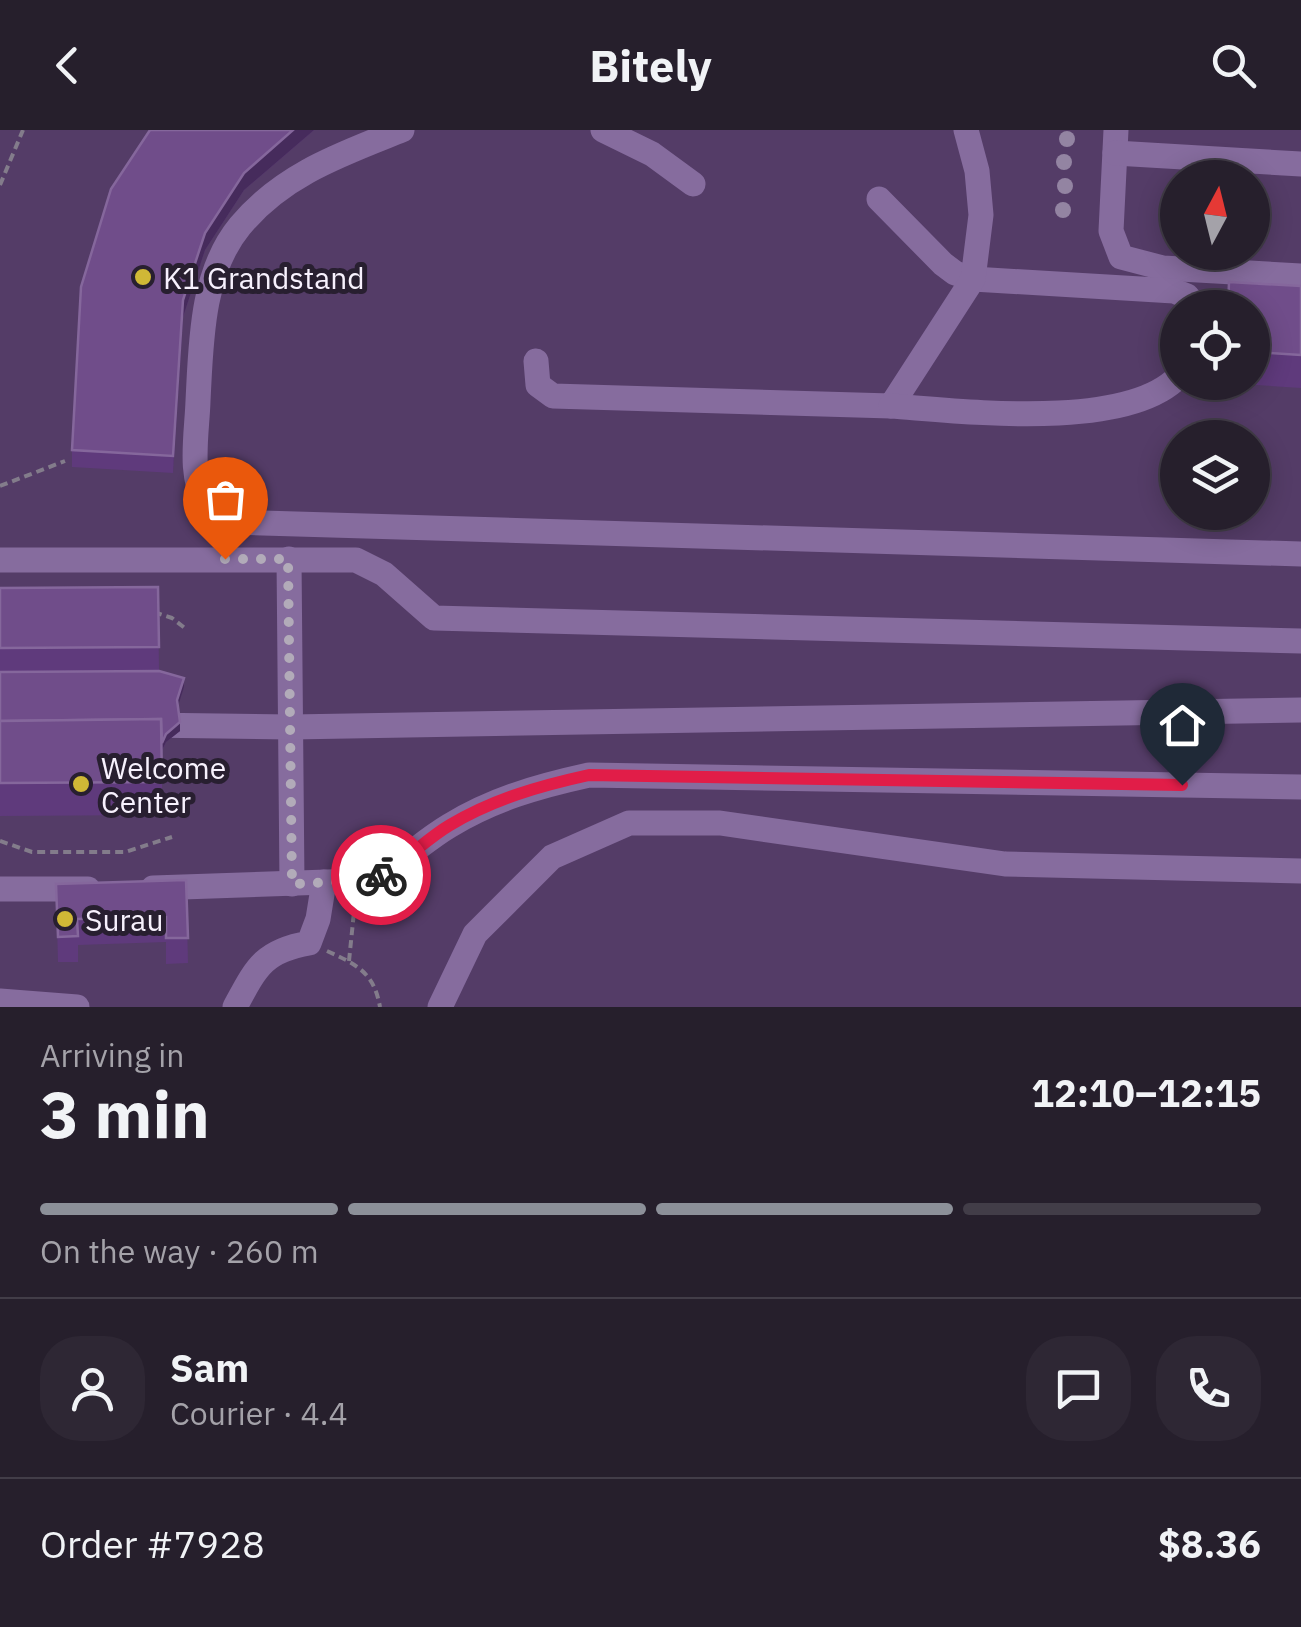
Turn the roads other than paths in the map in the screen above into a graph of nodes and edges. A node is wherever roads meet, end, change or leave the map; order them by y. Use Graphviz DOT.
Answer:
graph roads {
  1 [pos="402,130"];
  2 [pos="603,130"];
  3 [pos="966,130"];
  4 [pos="1116,142"];
  5 [pos="1301,164"];
  6 [pos="693,184"];
  7 [pos="879,199"];
  8 [pos="1301,276"];
  9 [pos="973,278"];
  10 [pos="1160,291"];
  11 [pos="536,361"];
  12 [pos="1160,390"];
  13 [pos="890,406"];
  14 [pos="1301,554"];
  15 [pos="288,559"];
  16 [pos="0,560"];
  17 [pos="1301,641"];
  18 [pos="1301,710"];
  19 [pos="129,725"];
  20 [pos="290,727"];
  21 [pos="1301,787"];
  22 [pos="1301,872"];
  23 [pos="324,882"];
  24 [pos="292,884"];
  25 [pos="0,890"];
  26 [pos="0,1001"];
  27 [pos="77,1007"];
  28 [pos="235,1007"];
  29 [pos="440,1007"];
  1 -- 14 [label="street"];
  2 -- 6 [label="street"];
  3 -- 9 [label="street"];
  4 -- 5 [label="street"];
  4 -- 8 [label="street"];
  7 -- 9 [label="street"];
  9 -- 10 [label="street"];
  9 -- 13 [label="street"];
  11 -- 13 [label="street"];
  12 -- 13 [label="street"];
  15 -- 16 [label="street"];
  15 -- 17 [label="street"];
  15 -- 20 [label="street"];
  18 -- 20 [label="street"];
  19 -- 20 [label="street"];
  20 -- 24 [label="street"];
  21 -- 23 [label="street"];
  22 -- 29 [label="street"];
  23 -- 24 [label="street"];
  23 -- 28 [label="street"];
  24 -- 25 [label="street"];
  26 -- 27 [label="street"];
}
